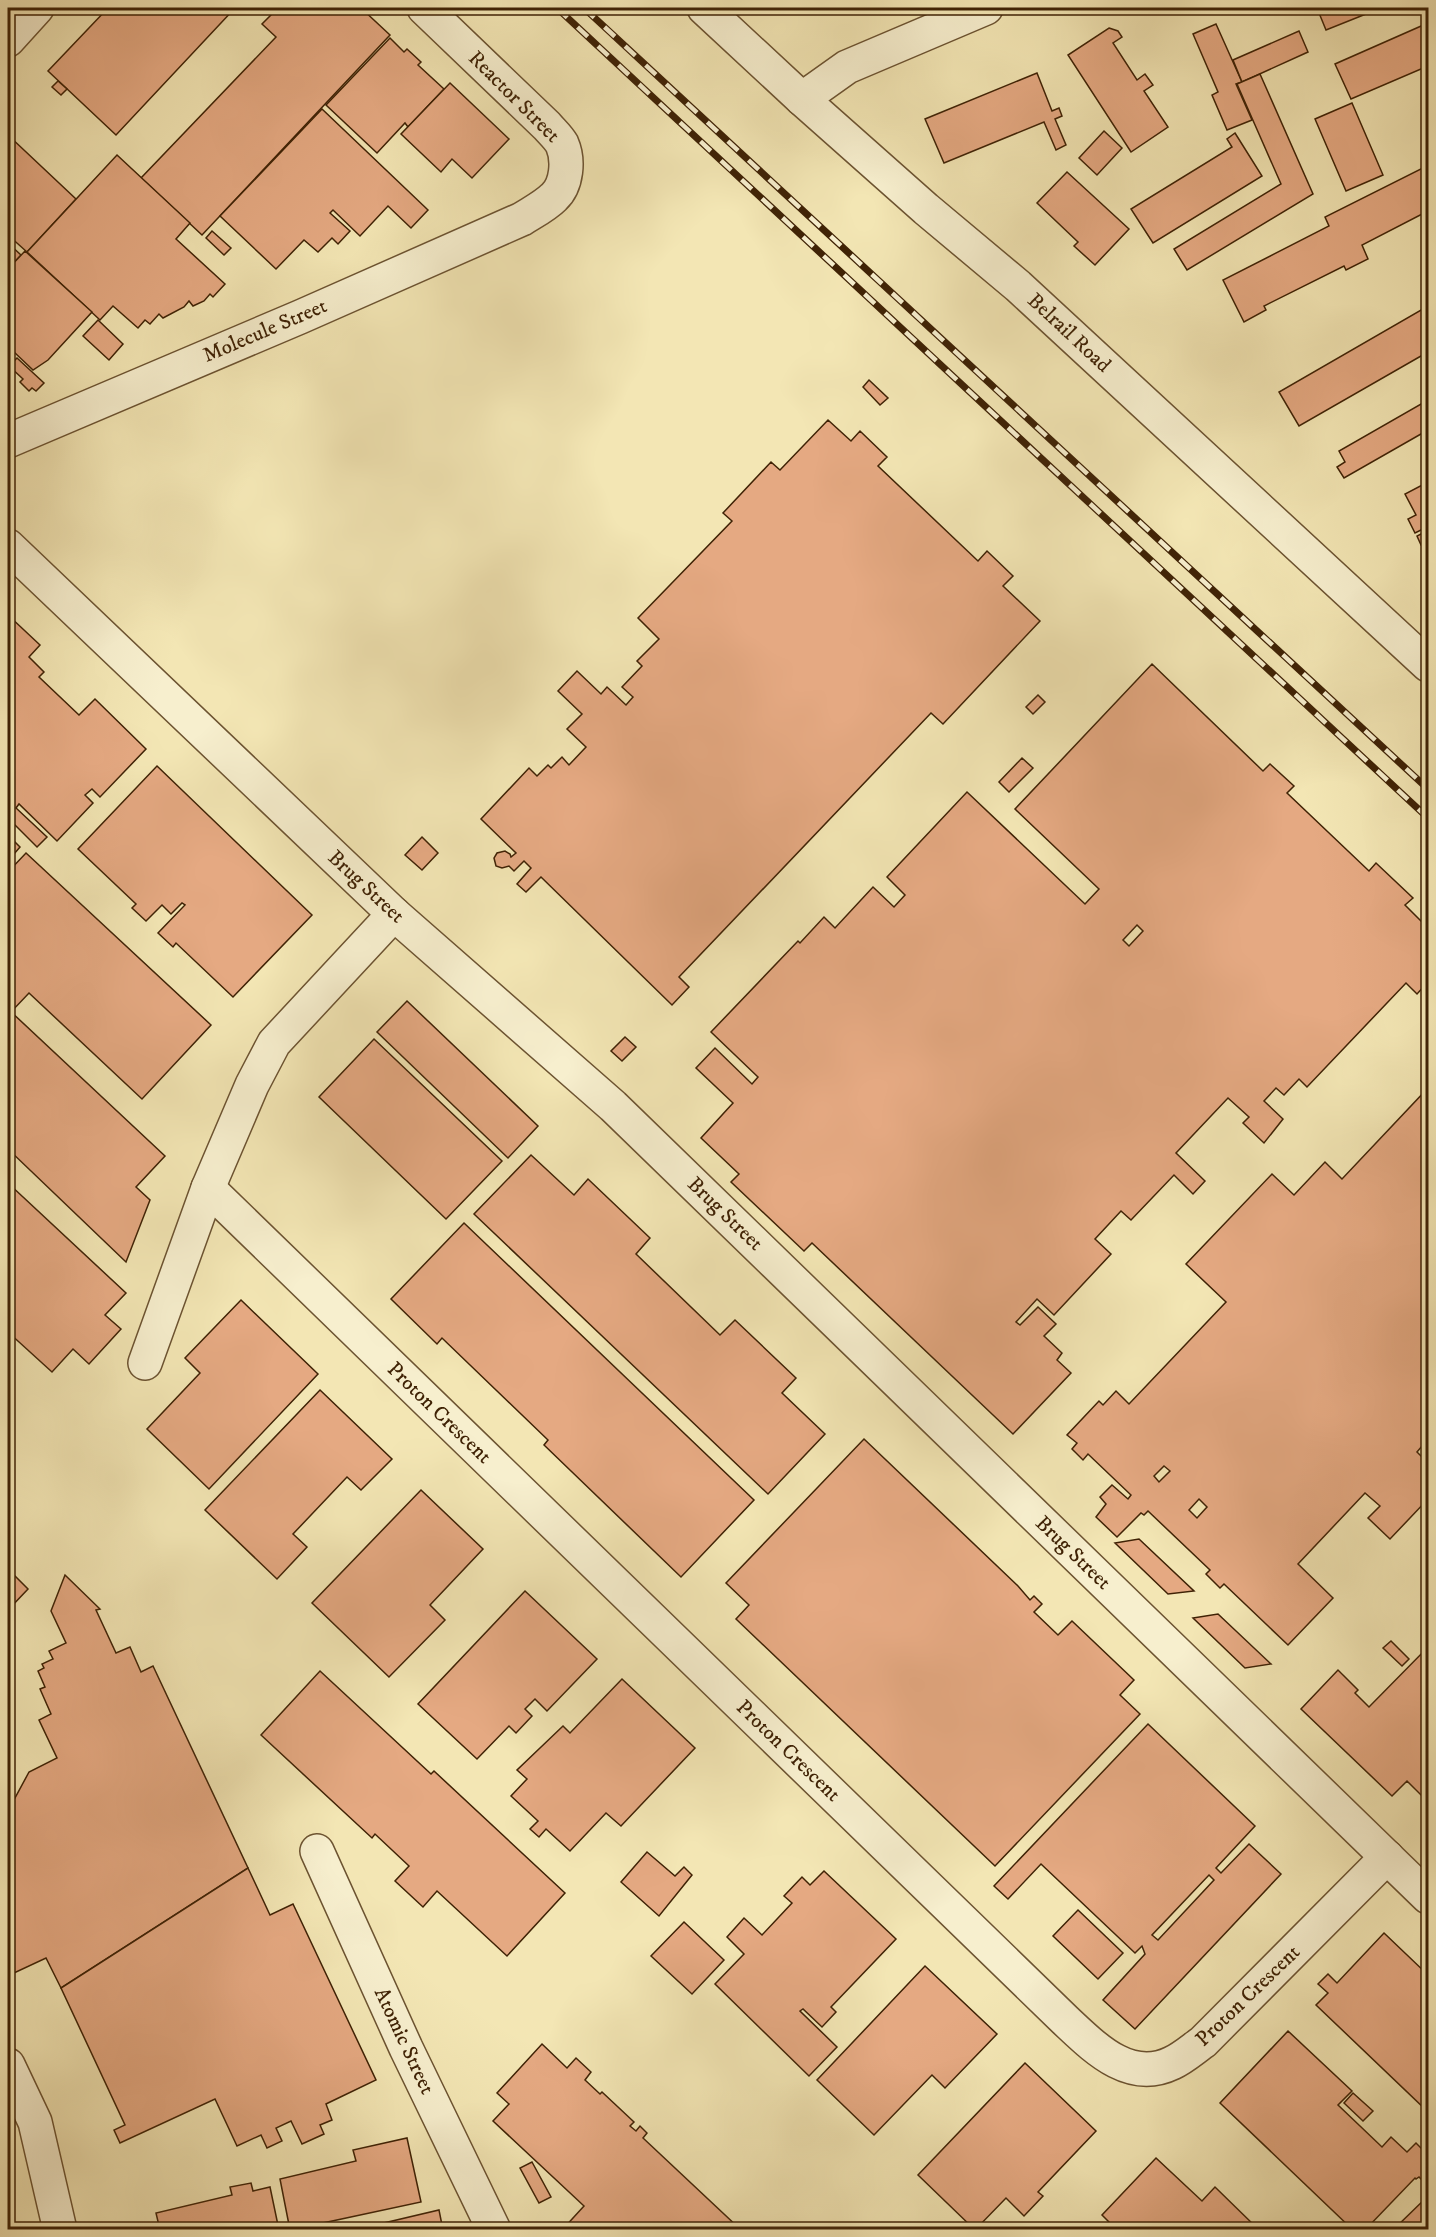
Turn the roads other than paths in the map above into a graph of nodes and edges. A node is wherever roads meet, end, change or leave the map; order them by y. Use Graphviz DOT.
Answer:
graph roads {
  1 [pos="37,8"];
  2 [pos="424,8"];
  3 [pos="704,8"];
  4 [pos="986,8"];
  5 [pos="8,40"];
  6 [pos="801,99"];
  7 [pos="522,219"];
  8 [pos="8,441"];
  9 [pos="8,546"];
  10 [pos="1428,665"];
  11 [pos="394,914"];
  12 [pos="208,1188"];
  13 [pos="145,1363"];
  14 [pos="317,1851"];
  15 [pos="1387,1857"];
  16 [pos="1428,1897"];
  17 [pos="8,2065"];
  18 [pos="60,2229"];
  19 [pos="494,2229"];
  1 -- 5 [label="street"];
  2 -- 7 [label="street, Reactor Street"];
  3 -- 6 [label="street, Belrail Road"];
  4 -- 6 [label="street"];
  6 -- 10 [label="street, Belrail Road"];
  7 -- 8 [label="street, Molecule Street"];
  9 -- 11 [label="street, Brug Street"];
  11 -- 12 [label="street"];
  11 -- 15 [label="street, Brug Street"];
  12 -- 13 [label="street"];
  12 -- 15 [label="street, Proton Crescent"];
  14 -- 19 [label="street, Atomic Street"];
  15 -- 16 [label="street, Brug Street"];
  17 -- 18 [label="street"];
}
